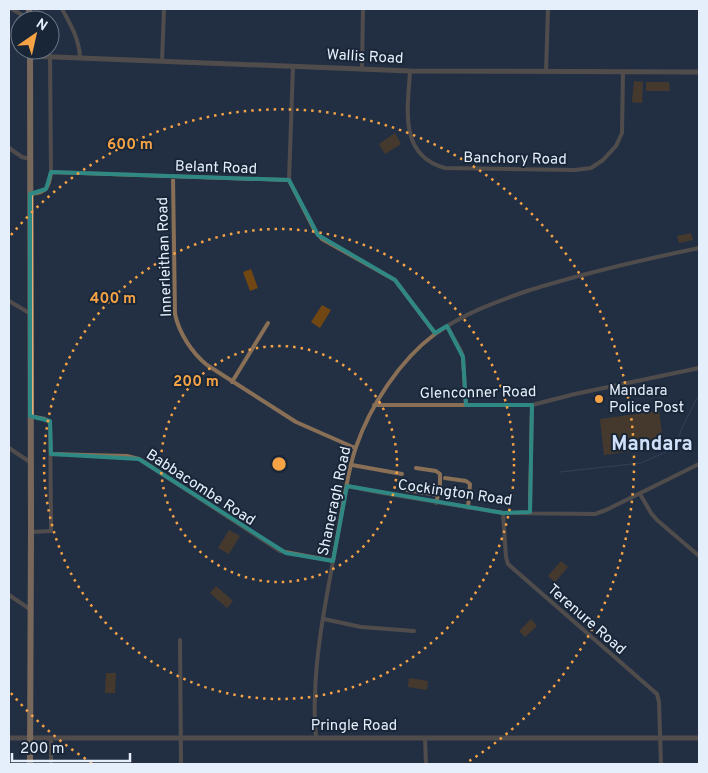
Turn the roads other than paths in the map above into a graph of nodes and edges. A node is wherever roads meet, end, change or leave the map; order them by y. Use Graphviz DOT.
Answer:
graph roads {
  1 [pos="62,9"];
  2 [pos="164,9"];
  3 [pos="363,9"];
  4 [pos="548,9"];
  5 [pos="60,56"];
  6 [pos="80,57"];
  7 [pos="30,60"];
  8 [pos="50,60"];
  9 [pos="162,61"];
  10 [pos="292,66"];
  11 [pos="362,68"];
  12 [pos="410,71"];
  13 [pos="623,71"];
  14 [pos="546,72"];
  15 [pos="699,72"];
  16 [pos="9,148"];
  17 [pos="30,159"];
  18 [pos="51,172"];
  19 [pos="173,177"];
  20 [pos="289,180"];
  21 [pos="30,194"];
  22 [pos="699,248"];
  23 [pos="9,301"];
  24 [pos="31,314"];
  25 [pos="268,323"];
  26 [pos="448,326"];
  27 [pos="436,334"];
  28 [pos="699,368"];
  29 [pos="232,382"];
  30 [pos="374,405"];
  31 [pos="466,405"];
  32 [pos="532,405"];
  33 [pos="30,416"];
  34 [pos="9,448"];
  35 [pos="355,448"];
  36 [pos="51,454"];
  37 [pos="30,462"];
  38 [pos="699,464"];
  39 [pos="352,465"];
  40 [pos="416,468"];
  41 [pos="402,474"];
  42 [pos="445,478"];
  43 [pos="347,486"];
  44 [pos="407,490"];
  45 [pos="640,494"];
  46 [pos="438,496"];
  47 [pos="436,502"];
  48 [pos="468,508"];
  49 [pos="530,512"];
  50 [pos="503,513"];
  51 [pos="31,532"];
  52 [pos="699,556"];
  53 [pos="333,562"];
  54 [pos="9,595"];
  55 [pos="31,610"];
  56 [pos="324,618"];
  57 [pos="414,631"];
  58 [pos="180,640"];
  59 [pos="9,738"];
  60 [pos="30,738"];
  61 [pos="51,738"];
  62 [pos="181,738"];
  63 [pos="316,738"];
  64 [pos="425,738"];
  65 [pos="660,738"];
  66 [pos="699,738"];
  67 [pos="30,764"];
  68 [pos="51,764"];
  69 [pos="181,764"];
  70 [pos="426,764"];
  71 [pos="661,764"];
  1 -- 6 [label="street"];
  2 -- 9 [label="street"];
  3 -- 11 [label="street"];
  4 -- 14 [label="street"];
  5 -- 6 [label="street, Wallis Road"];
  6 -- 9 [label="street, Wallis Road"];
  7 -- 17 [label="main road"];
  8 -- 18 [label="street"];
  9 -- 10 [label="street, Wallis Road"];
  10 -- 11 [label="street, Wallis Road"];
  10 -- 20 [label="street"];
  11 -- 12 [label="street, Wallis Road"];
  12 -- 13 [label="street, Banchory Road"];
  12 -- 14 [label="street, Wallis Road"];
  13 -- 14 [label="street, Wallis Road"];
  13 -- 15 [label="street, Wallis Road"];
  16 -- 17 [label="street"];
  17 -- 21 [label="main road"];
  18 -- 19 [label="street, Belant Road"];
  18 -- 21 [label="street"];
  19 -- 20 [label="street, Belant Road"];
  19 -- 29 [label="street, Innerleithan Road"];
  20 -- 27 [label="street"];
  21 -- 24 [label="main road"];
  22 -- 26 [label="street, Shaneragh Road"];
  23 -- 24 [label="street"];
  24 -- 33 [label="main road"];
  25 -- 29 [label="street"];
  26 -- 27 [label="street, Shaneragh Road"];
  26 -- 31 [label="street"];
  27 -- 30 [label="street, Shaneragh Road"];
  28 -- 32 [label="street, Glenconner Road"];
  29 -- 35 [label="street, Innerleithan Road"];
  30 -- 31 [label="street, Glenconner Road"];
  30 -- 35 [label="street, Shaneragh Road"];
  31 -- 32 [label="street, Glenconner Road"];
  32 -- 49 [label="street"];
  33 -- 36 [label="street"];
  33 -- 37 [label="main road"];
  34 -- 37 [label="street"];
  35 -- 39 [label="street, Shaneragh Road"];
  36 -- 51 [label="street"];
  36 -- 53 [label="street, Babbacombe Road"];
  37 -- 51 [label="main road"];
  38 -- 45 [label="street, Cockington Road"];
  39 -- 41 [label="street"];
  39 -- 43 [label="street, Shaneragh Road"];
  40 -- 46 [label="street"];
  42 -- 48 [label="street"];
  43 -- 47 [label="street, Cockington Road"];
  43 -- 53 [label="street, Shaneragh Road"];
  44 -- 46 [label="street"];
  45 -- 49 [label="street, Cockington Road"];
  45 -- 52 [label="street"];
  46 -- 47 [label="street"];
  47 -- 48 [label="street, Cockington Road"];
  48 -- 50 [label="street, Cockington Road"];
  49 -- 50 [label="street, Cockington Road"];
  50 -- 65 [label="street, Terenure Road"];
  51 -- 55 [label="main road"];
  53 -- 56 [label="street, Shaneragh Road"];
  54 -- 55 [label="street"];
  55 -- 60 [label="main road"];
  56 -- 57 [label="street"];
  56 -- 63 [label="street, Shaneragh Road"];
  58 -- 62 [label="street"];
  59 -- 60 [label="street, Pringle Road"];
  60 -- 61 [label="street, Pringle Road"];
  60 -- 67 [label="main road"];
  61 -- 62 [label="street, Pringle Road"];
  61 -- 68 [label="street"];
  62 -- 63 [label="street, Pringle Road"];
  62 -- 69 [label="street"];
  63 -- 64 [label="street, Pringle Road"];
  64 -- 65 [label="street, Pringle Road"];
  64 -- 70 [label="street"];
  65 -- 66 [label="street, Pringle Road"];
  65 -- 71 [label="street, Terenure Road"];
}
